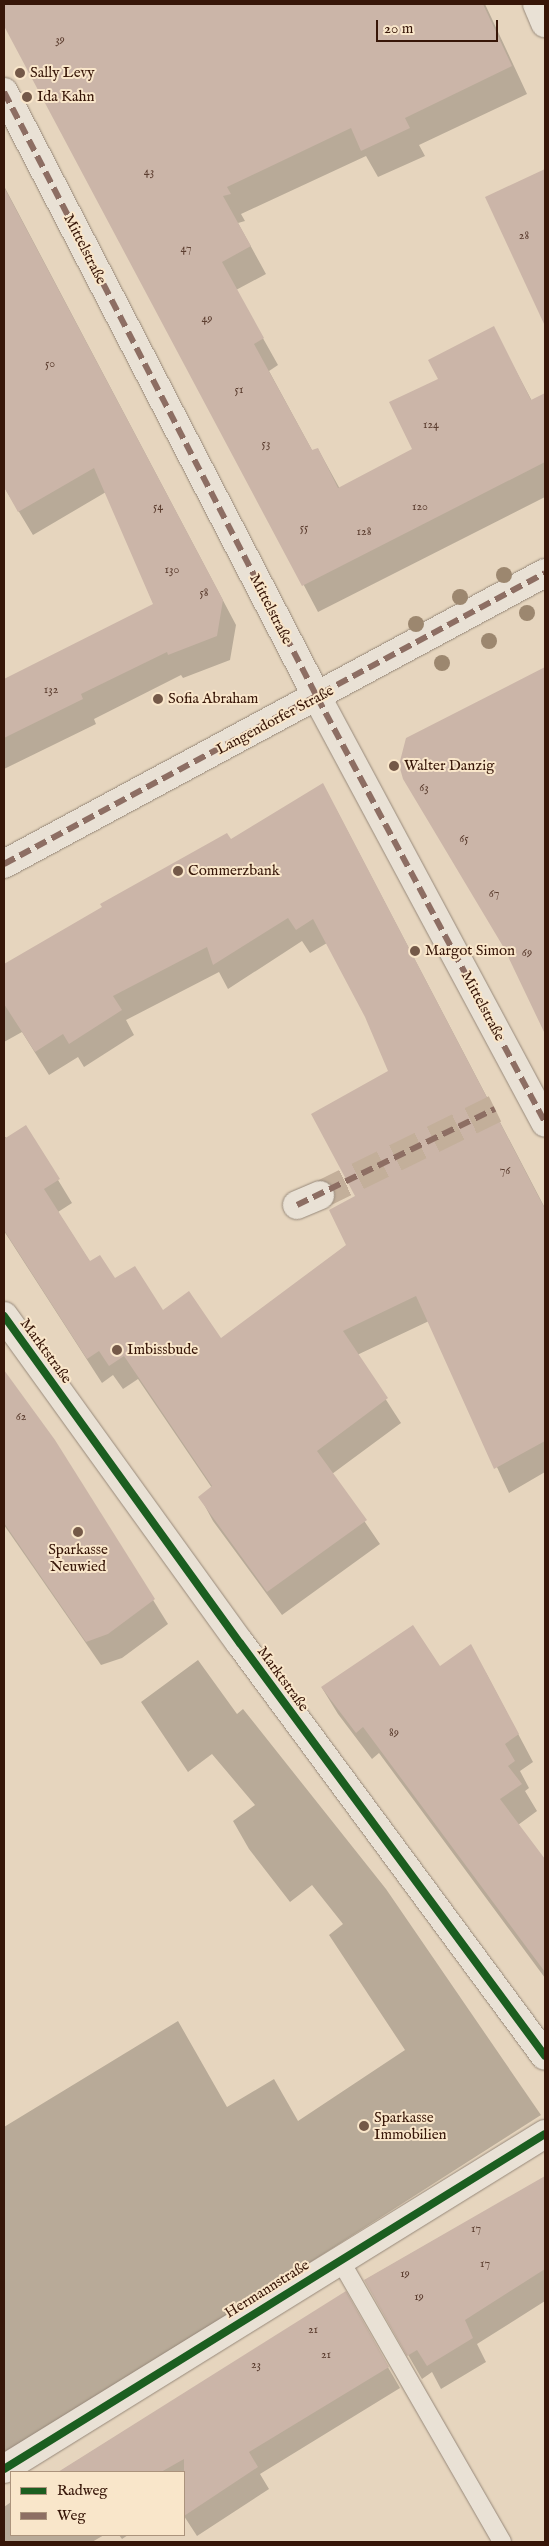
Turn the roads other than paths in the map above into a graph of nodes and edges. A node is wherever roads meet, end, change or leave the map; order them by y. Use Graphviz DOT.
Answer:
graph roads {
  1 [pos="537,4"];
  2 [pos="545,23"];
  3 [pos="4,92"];
  4 [pos="545,573"];
  5 [pos="317,697"];
  6 [pos="4,864"];
  7 [pos="545,1123"];
  8 [pos="4,1316"];
  9 [pos="545,2056"];
  10 [pos="545,2134"];
  11 [pos="340,2260"];
  12 [pos="4,2469"];
  13 [pos="502,2542"];
  1 -- 2 [label="street"];
  3 -- 5 [label="street, Mittelstraße"];
  4 -- 5 [label="street, Langendorfer Straße"];
  5 -- 6 [label="street, Langendorfer Straße"];
  5 -- 7 [label="street, Mittelstraße"];
  8 -- 9 [label="street, Marktstraße"];
  10 -- 11 [label="street, Hermannstraße"];
  11 -- 12 [label="street, Hermannstraße"];
  11 -- 13 [label="lane"];
}
